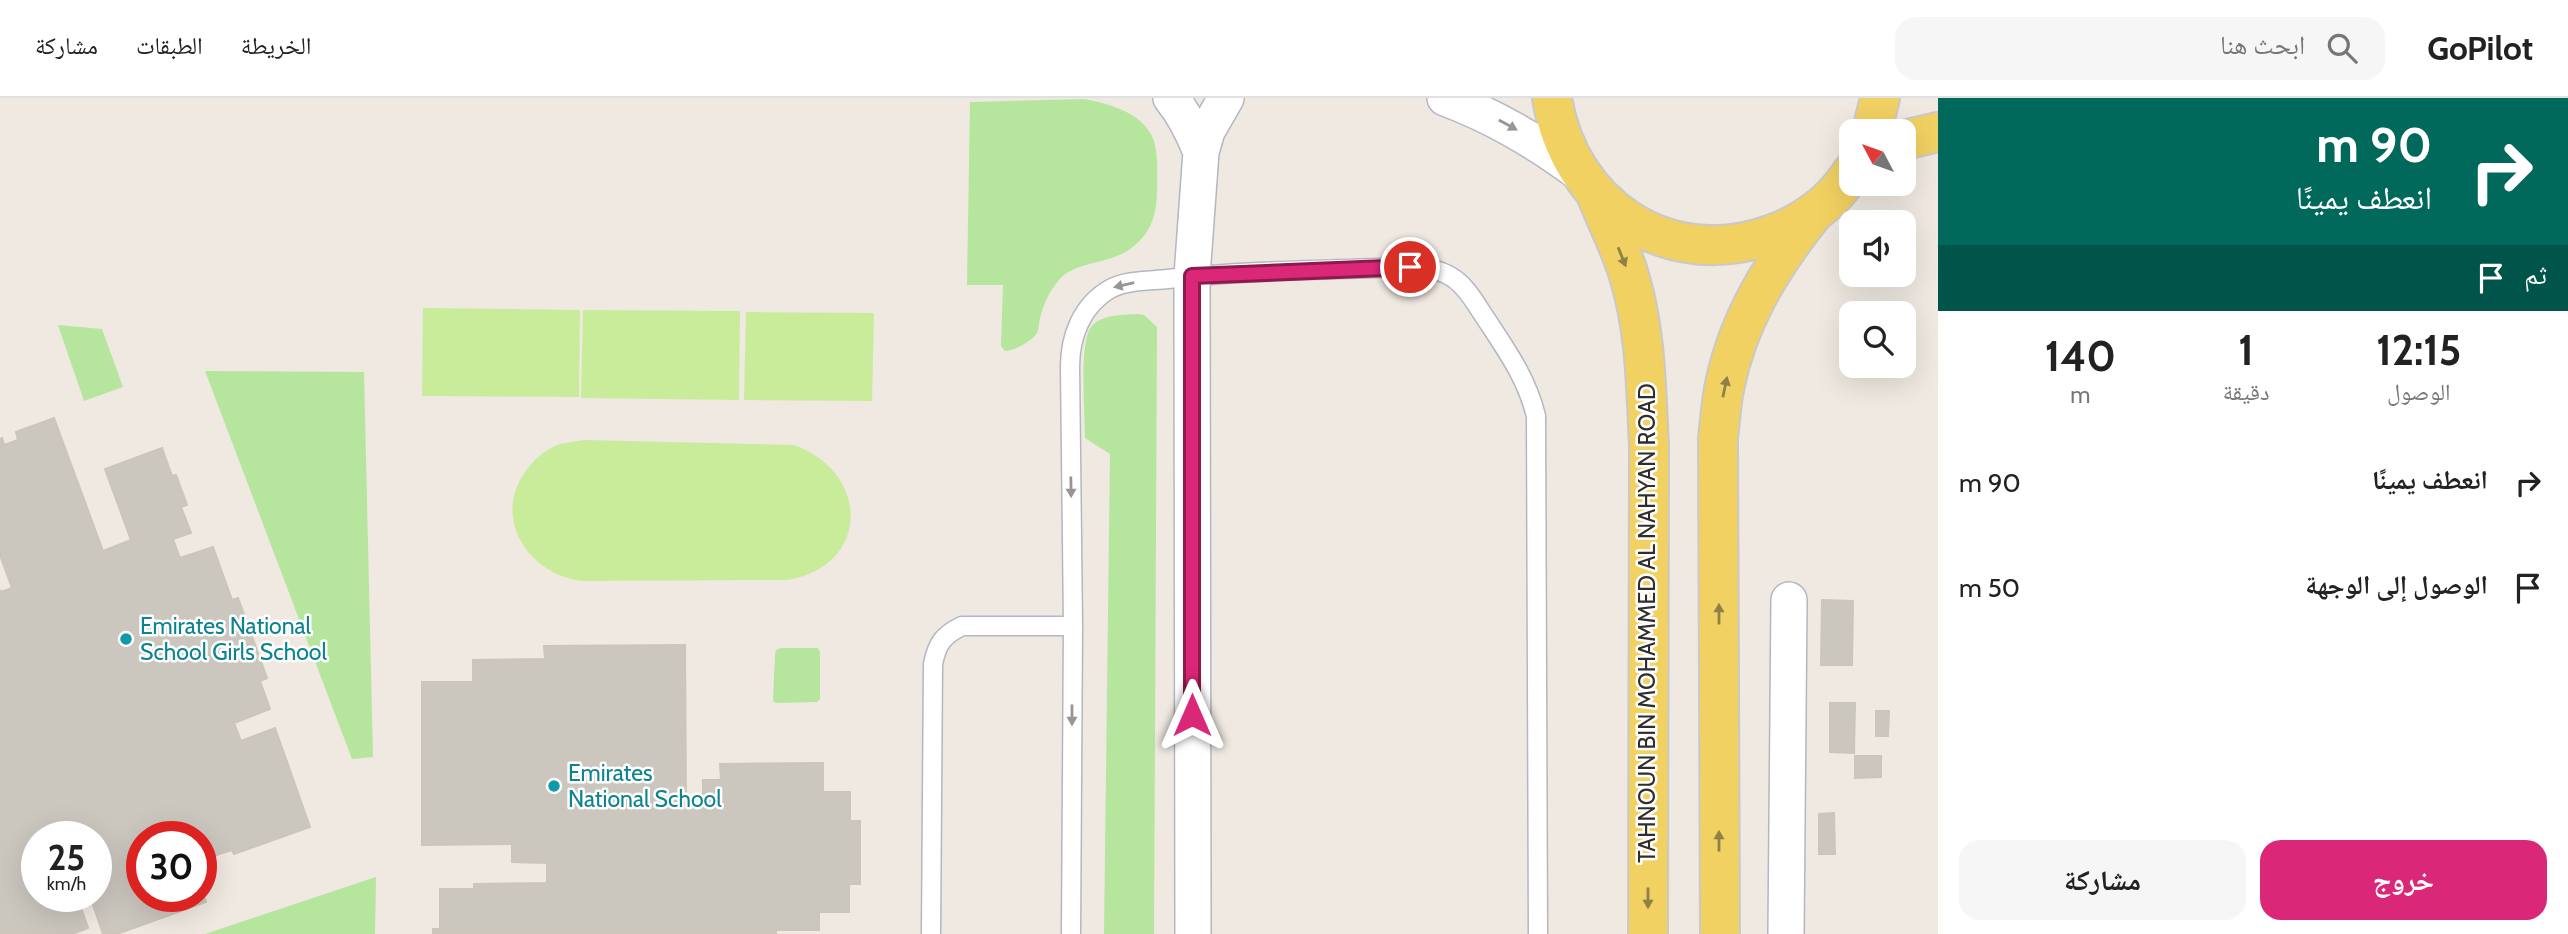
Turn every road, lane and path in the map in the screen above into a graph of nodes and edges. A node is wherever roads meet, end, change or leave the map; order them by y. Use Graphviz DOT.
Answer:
graph roads {
  1 [pos="1171,98"];
  2 [pos="1226,98"];
  3 [pos="1445,98"];
  4 [pos="1552,98"];
  5 [pos="1880,98"];
  6 [pos="1875,119"];
  7 [pos="1938,132"];
  8 [pos="1916,138"];
  9 [pos="1201,152"];
  10 [pos="1587,183"];
  11 [pos="1839,186"];
  12 [pos="1812,215"];
  13 [pos="1192,276"];
  14 [pos="1789,600"];
  15 [pos="1073,626"];
  16 [pos="930,934"];
  17 [pos="1071,934"];
  18 [pos="1193,934"];
  19 [pos="1538,934"];
  20 [pos="1648,934"];
  21 [pos="1720,934"];
  22 [pos="1786,934"];
  1 -- 9 [label="street"];
  2 -- 9 [label="street"];
  3 -- 10 [label="street, one-way"];
  4 -- 10 [label="main road, TAHNOUN BIN MOHAMMED AL NAHYAN ROAD"];
  5 -- 6 [label="main road"];
  7 -- 8 [label="main road"];
  9 -- 13 [label="street"];
  10 -- 12 [label="main road"];
  10 -- 20 [label="main road, TAHNOUN BIN MOHAMMED AL NAHYAN ROAD, one-way"];
  11 -- 12 [label="main road"];
  21 -- 12 [label="main road, one-way"];
  13 -- 15 [label="lane, one-way"];
  13 -- 18 [label="street"];
  13 -- 19 [label="lane"];
  14 -- 22 [label="street"];
  15 -- 16 [label="lane"];
  15 -- 17 [label="lane, one-way"];
}
